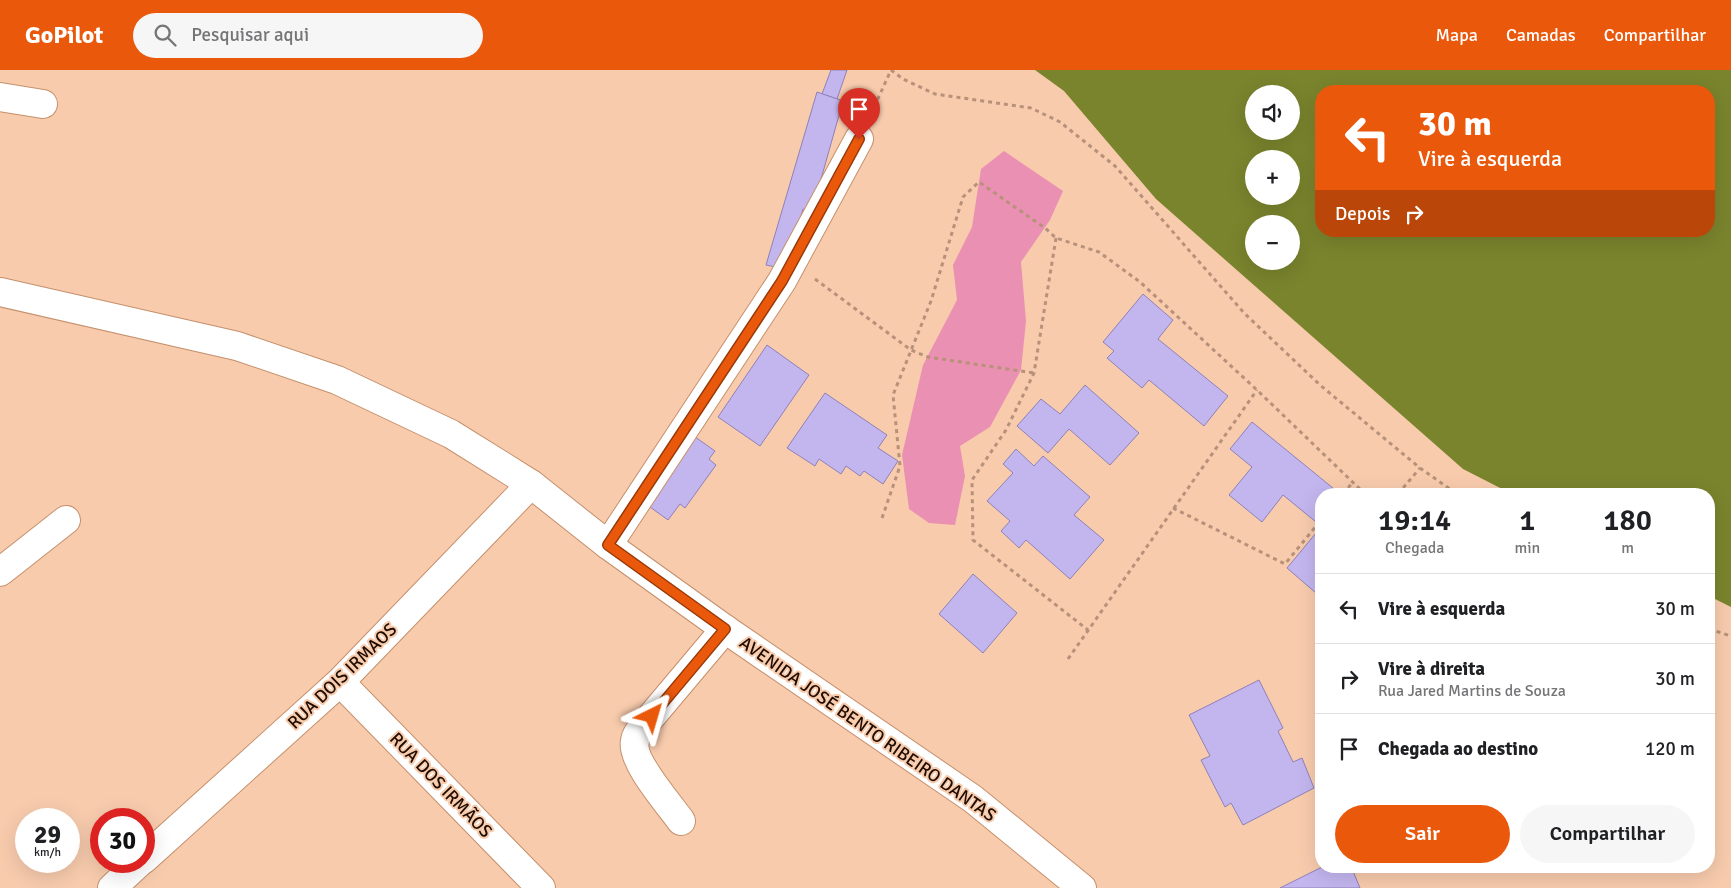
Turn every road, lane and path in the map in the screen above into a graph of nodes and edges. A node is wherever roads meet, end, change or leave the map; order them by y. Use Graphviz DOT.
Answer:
graph roads {
  1 [pos="891,70"];
  2 [pos="0,97"];
  3 [pos="43,104"];
  4 [pos="859,139"];
  5 [pos="1056,238"];
  6 [pos="793,263"];
  7 [pos="0,292"];
  8 [pos="911,350"];
  9 [pos="1034,373"];
  10 [pos="1257,390"];
  11 [pos="1420,468"];
  12 [pos="1353,482"];
  13 [pos="531,484"];
  14 [pos="1348,488"];
  15 [pos="1359,488"];
  16 [pos="1403,488"];
  17 [pos="1448,488"];
  18 [pos="1173,508"];
  19 [pos="882,518"];
  20 [pos="66,520"];
  21 [pos="1315,527"];
  22 [pos="608,545"];
  23 [pos="0,572"];
  24 [pos="725,629"];
  25 [pos="1088,630"];
  26 [pos="1715,631"];
  27 [pos="1731,636"];
  28 [pos="1068,659"];
  29 [pos="340,682"];
  30 [pos="681,821"];
  31 [pos="155,854"];
  32 [pos="541,888"];
  33 [pos="1082,888"];
  1 -- 4 [label="path"];
  1 -- 11 [label="path"];
  2 -- 3 [label="street"];
  4 -- 6 [label="street"];
  5 -- 8 [label="path"];
  5 -- 9 [label="path"];
  5 -- 10 [label="path"];
  6 -- 8 [label="path"];
  6 -- 22 [label="street"];
  7 -- 13 [label="street, AVENIDA JOSÉ BENTO RIBEIRO DANTAS"];
  8 -- 9 [label="path"];
  8 -- 19 [label="path"];
  9 -- 25 [label="path"];
  10 -- 12 [label="path"];
  10 -- 18 [label="path"];
  11 -- 16 [label="path"];
  11 -- 17 [label="path"];
  12 -- 14 [label="path"];
  12 -- 15 [label="path"];
  13 -- 22 [label="street, AVENIDA JOSÉ BENTO RIBEIRO DANTAS"];
  13 -- 29 [label="street, RUA DOIS IRMAOS"];
  18 -- 21 [label="path"];
  18 -- 25 [label="path"];
  20 -- 23 [label="street"];
  22 -- 24 [label="street, AVENIDA JOSÉ BENTO RIBEIRO DANTAS"];
  24 -- 30 [label="street"];
  24 -- 33 [label="street, AVENIDA JOSÉ BENTO RIBEIRO DANTAS"];
  25 -- 28 [label="path"];
  26 -- 27 [label="path"];
  29 -- 31 [label="street, RUA DOIS IRMAOS"];
  29 -- 32 [label="street, RUA DOS IRMÃOS"];
}
